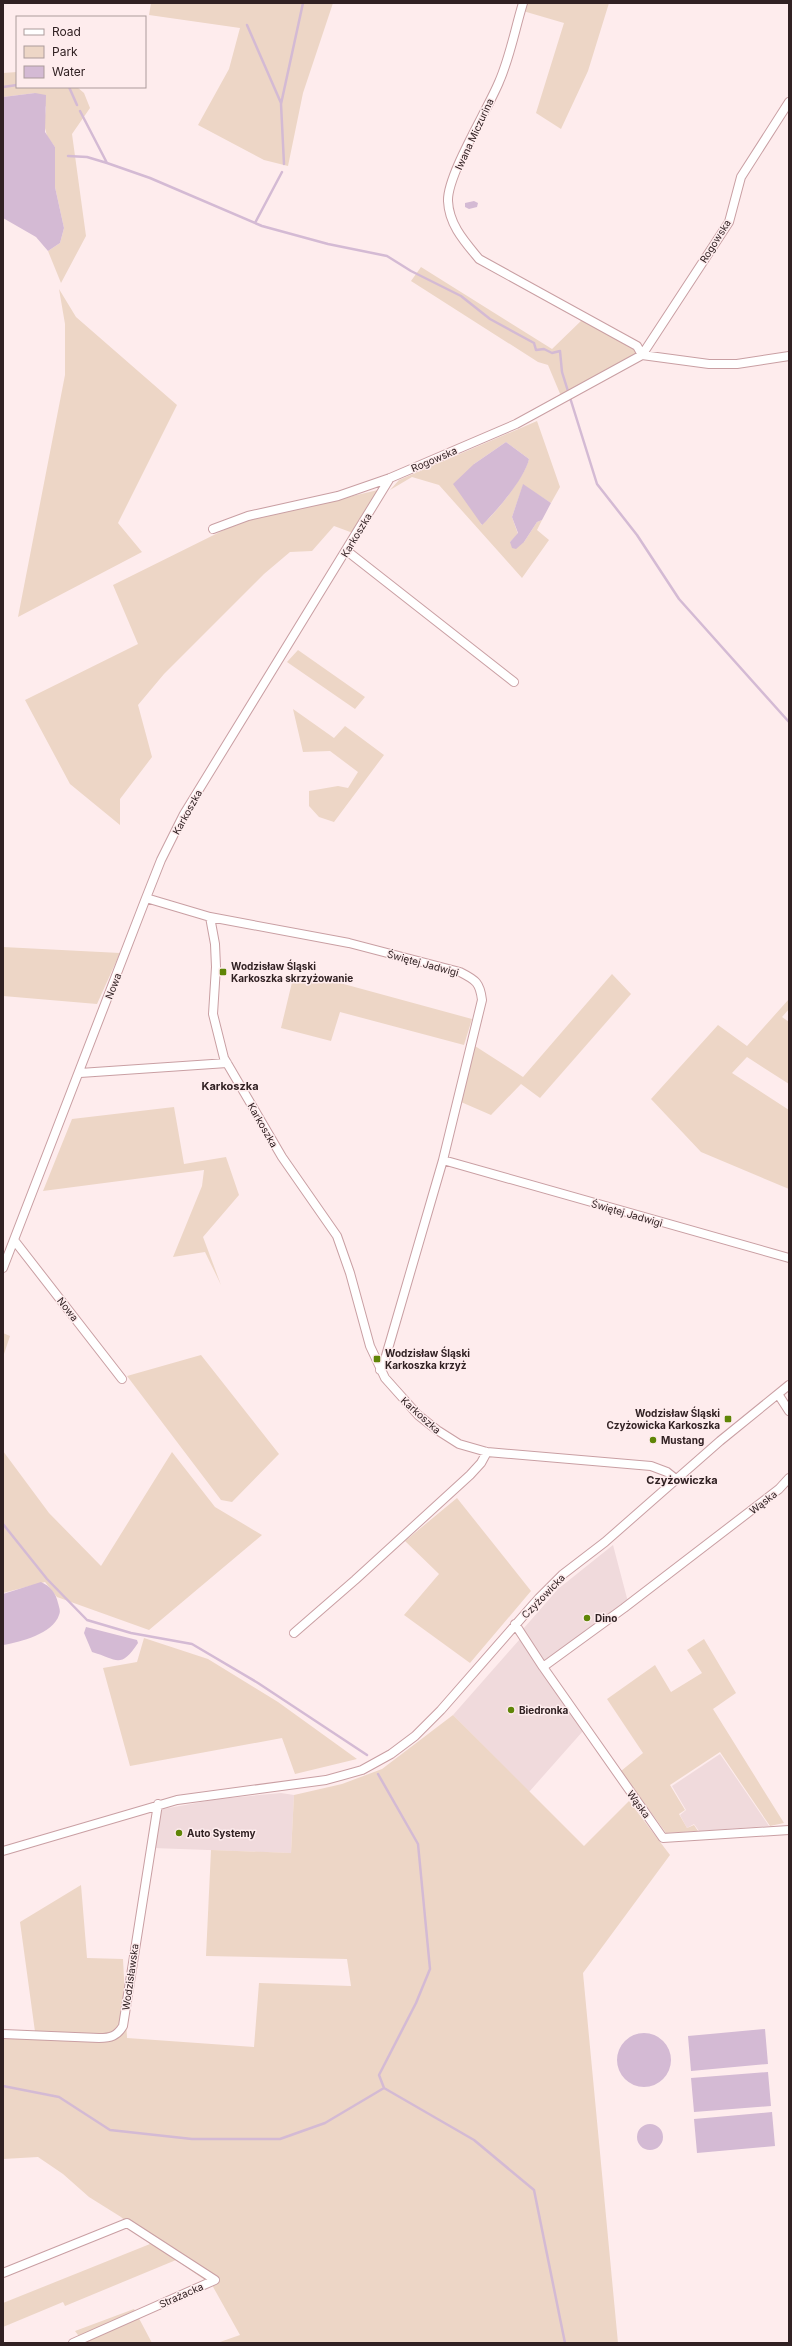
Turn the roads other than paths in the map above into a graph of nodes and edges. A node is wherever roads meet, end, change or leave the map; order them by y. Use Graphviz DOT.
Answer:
graph roads {
  1 [pos="523,3"];
  2 [pos="789,102"];
  3 [pos="642,355"];
  4 [pos="789,356"];
  5 [pos="390,478"];
  6 [pos="213,529"];
  7 [pos="347,551"];
  8 [pos="514,682"];
  9 [pos="146,898"];
  10 [pos="210,917"];
  11 [pos="227,1063"];
  12 [pos="80,1073"];
  13 [pos="442,1160"];
  14 [pos="14,1240"];
  15 [pos="789,1258"];
  16 [pos="3,1268"];
  17 [pos="380,1370"];
  18 [pos="122,1379"];
  19 [pos="789,1385"];
  20 [pos="778,1394"];
  21 [pos="789,1411"];
  22 [pos="487,1452"];
  23 [pos="789,1478"];
  24 [pos="677,1480"];
  25 [pos="515,1624"];
  26 [pos="294,1633"];
  27 [pos="543,1667"];
  28 [pos="158,1804"];
  29 [pos="789,1830"];
  30 [pos="3,1851"];
  31 [pos="3,2034"];
  32 [pos="3,2273"];
  33 [pos="75,2343"];
  1 -- 3 [label="street, Iwana Miczurina"];
  2 -- 3 [label="street, Rogowska"];
  3 -- 4 [label="street"];
  3 -- 5 [label="street, Rogowska"];
  5 -- 6 [label="street, Rogowska"];
  5 -- 7 [label="street, Karkoszka"];
  7 -- 8 [label="street"];
  7 -- 9 [label="street, Karkoszka"];
  9 -- 10 [label="street"];
  9 -- 12 [label="street, Nowa"];
  10 -- 11 [label="street, Karkoszka"];
  10 -- 13 [label="street, Świętej Jadwigi"];
  11 -- 12 [label="street"];
  11 -- 17 [label="street, Karkoszka"];
  12 -- 14 [label="street, Nowa"];
  13 -- 15 [label="street, Świętej Jadwigi"];
  13 -- 17 [label="street, Świętej Jadwigi"];
  14 -- 16 [label="street, Nowa"];
  14 -- 18 [label="street, Nowa"];
  17 -- 22 [label="street, Karkoszka"];
  19 -- 20 [label="street, Czyżowicka"];
  20 -- 21 [label="street"];
  20 -- 24 [label="street, Czyżowicka"];
  22 -- 24 [label="street, Karkoszka"];
  22 -- 26 [label="street"];
  23 -- 27 [label="street, Wąska"];
  24 -- 25 [label="street, Czyżowicka"];
  25 -- 27 [label="street, Wąska"];
  25 -- 28 [label="street, Czyżowicka"];
  27 -- 29 [label="street, Wąska"];
  28 -- 30 [label="street"];
  28 -- 31 [label="street, Wodzisławska"];
  32 -- 33 [label="street, Strażacka"];
}
